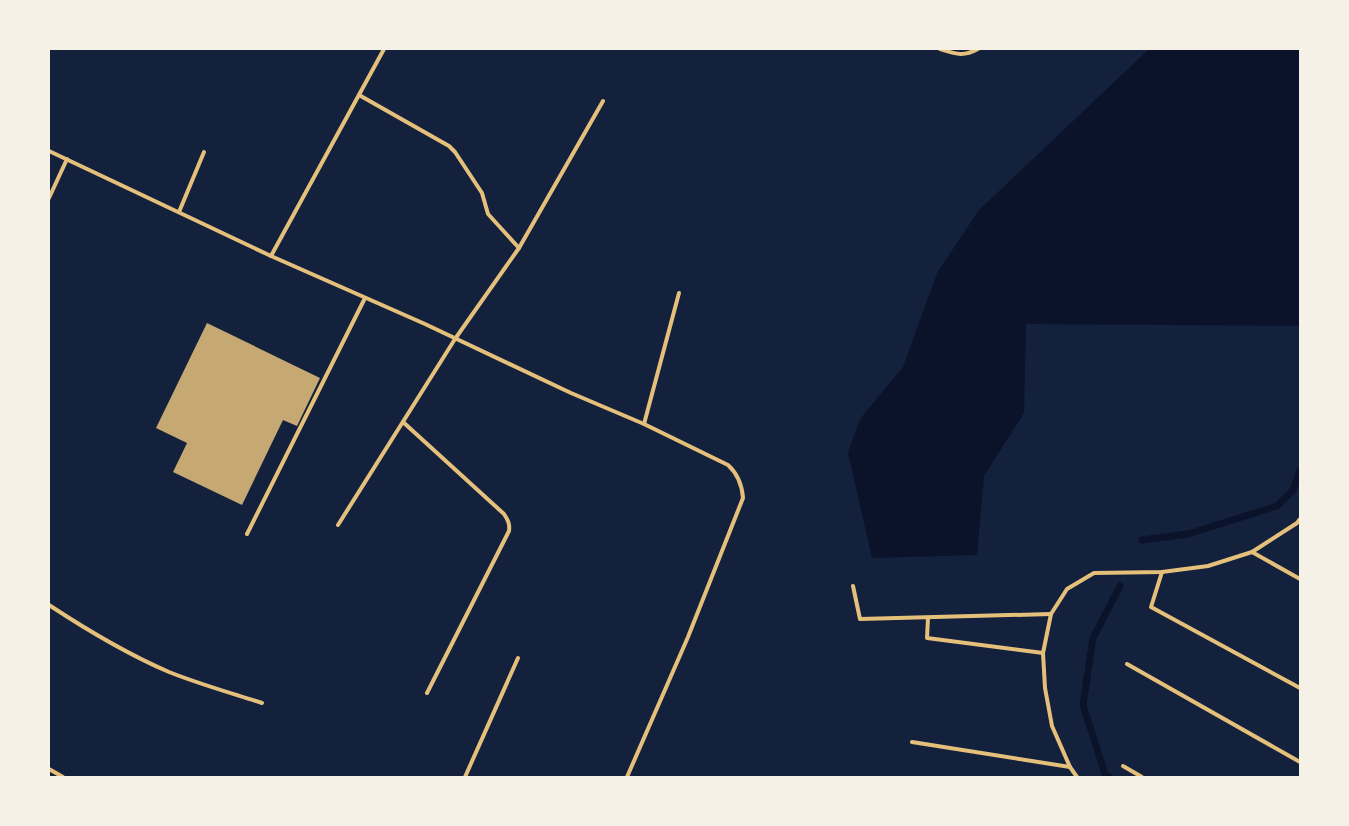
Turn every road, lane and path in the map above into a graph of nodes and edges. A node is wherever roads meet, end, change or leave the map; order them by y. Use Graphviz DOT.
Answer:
graph roads {
  1 [pos="384,49"];
  2 [pos="940,49"];
  3 [pos="978,49"];
  4 [pos="359,95"];
  5 [pos="603,102"];
  6 [pos="49,151"];
  7 [pos="204,152"];
  8 [pos="67,159"];
  9 [pos="49,198"];
  10 [pos="179,212"];
  11 [pos="519,248"];
  12 [pos="271,256"];
  13 [pos="679,293"];
  14 [pos="365,298"];
  15 [pos="456,339"];
  16 [pos="403,422"];
  17 [pos="644,424"];
  18 [pos="1300,519"];
  19 [pos="338,525"];
  20 [pos="247,534"];
  21 [pos="1252,552"];
  22 [pos="1162,572"];
  23 [pos="1300,579"];
  24 [pos="853,586"];
  25 [pos="49,605"];
  26 [pos="1051,614"];
  27 [pos="928,618"];
  28 [pos="1042,653"];
  29 [pos="518,658"];
  30 [pos="1127,664"];
  31 [pos="1300,688"];
  32 [pos="426,693"];
  33 [pos="262,703"];
  34 [pos="912,742"];
  35 [pos="1300,762"];
  36 [pos="1123,766"];
  37 [pos="1070,767"];
  38 [pos="49,769"];
  39 [pos="63,777"];
  40 [pos="465,777"];
  41 [pos="627,777"];
  42 [pos="1078,777"];
  43 [pos="1142,777"];
  1 -- 4 [label="street"];
  2 -- 3 [label="street"];
  4 -- 11 [label="street"];
  4 -- 12 [label="street"];
  5 -- 11 [label="street"];
  6 -- 8 [label="street"];
  7 -- 10 [label="street"];
  8 -- 9 [label="street"];
  8 -- 10 [label="street"];
  10 -- 12 [label="street"];
  11 -- 15 [label="street"];
  12 -- 14 [label="street"];
  13 -- 17 [label="street"];
  14 -- 15 [label="street"];
  14 -- 20 [label="street"];
  15 -- 16 [label="street"];
  15 -- 17 [label="street"];
  16 -- 19 [label="street"];
  16 -- 32 [label="street"];
  17 -- 41 [label="street"];
  18 -- 21 [label="street"];
  21 -- 22 [label="street"];
  21 -- 23 [label="street"];
  22 -- 26 [label="street"];
  22 -- 31 [label="street"];
  24 -- 27 [label="street"];
  25 -- 33 [label="street"];
  26 -- 27 [label="street"];
  26 -- 28 [label="street"];
  27 -- 28 [label="street"];
  28 -- 37 [label="street"];
  29 -- 40 [label="street"];
  30 -- 35 [label="street"];
  34 -- 37 [label="street"];
  36 -- 43 [label="street"];
  37 -- 42 [label="street"];
  38 -- 39 [label="street"];
}
